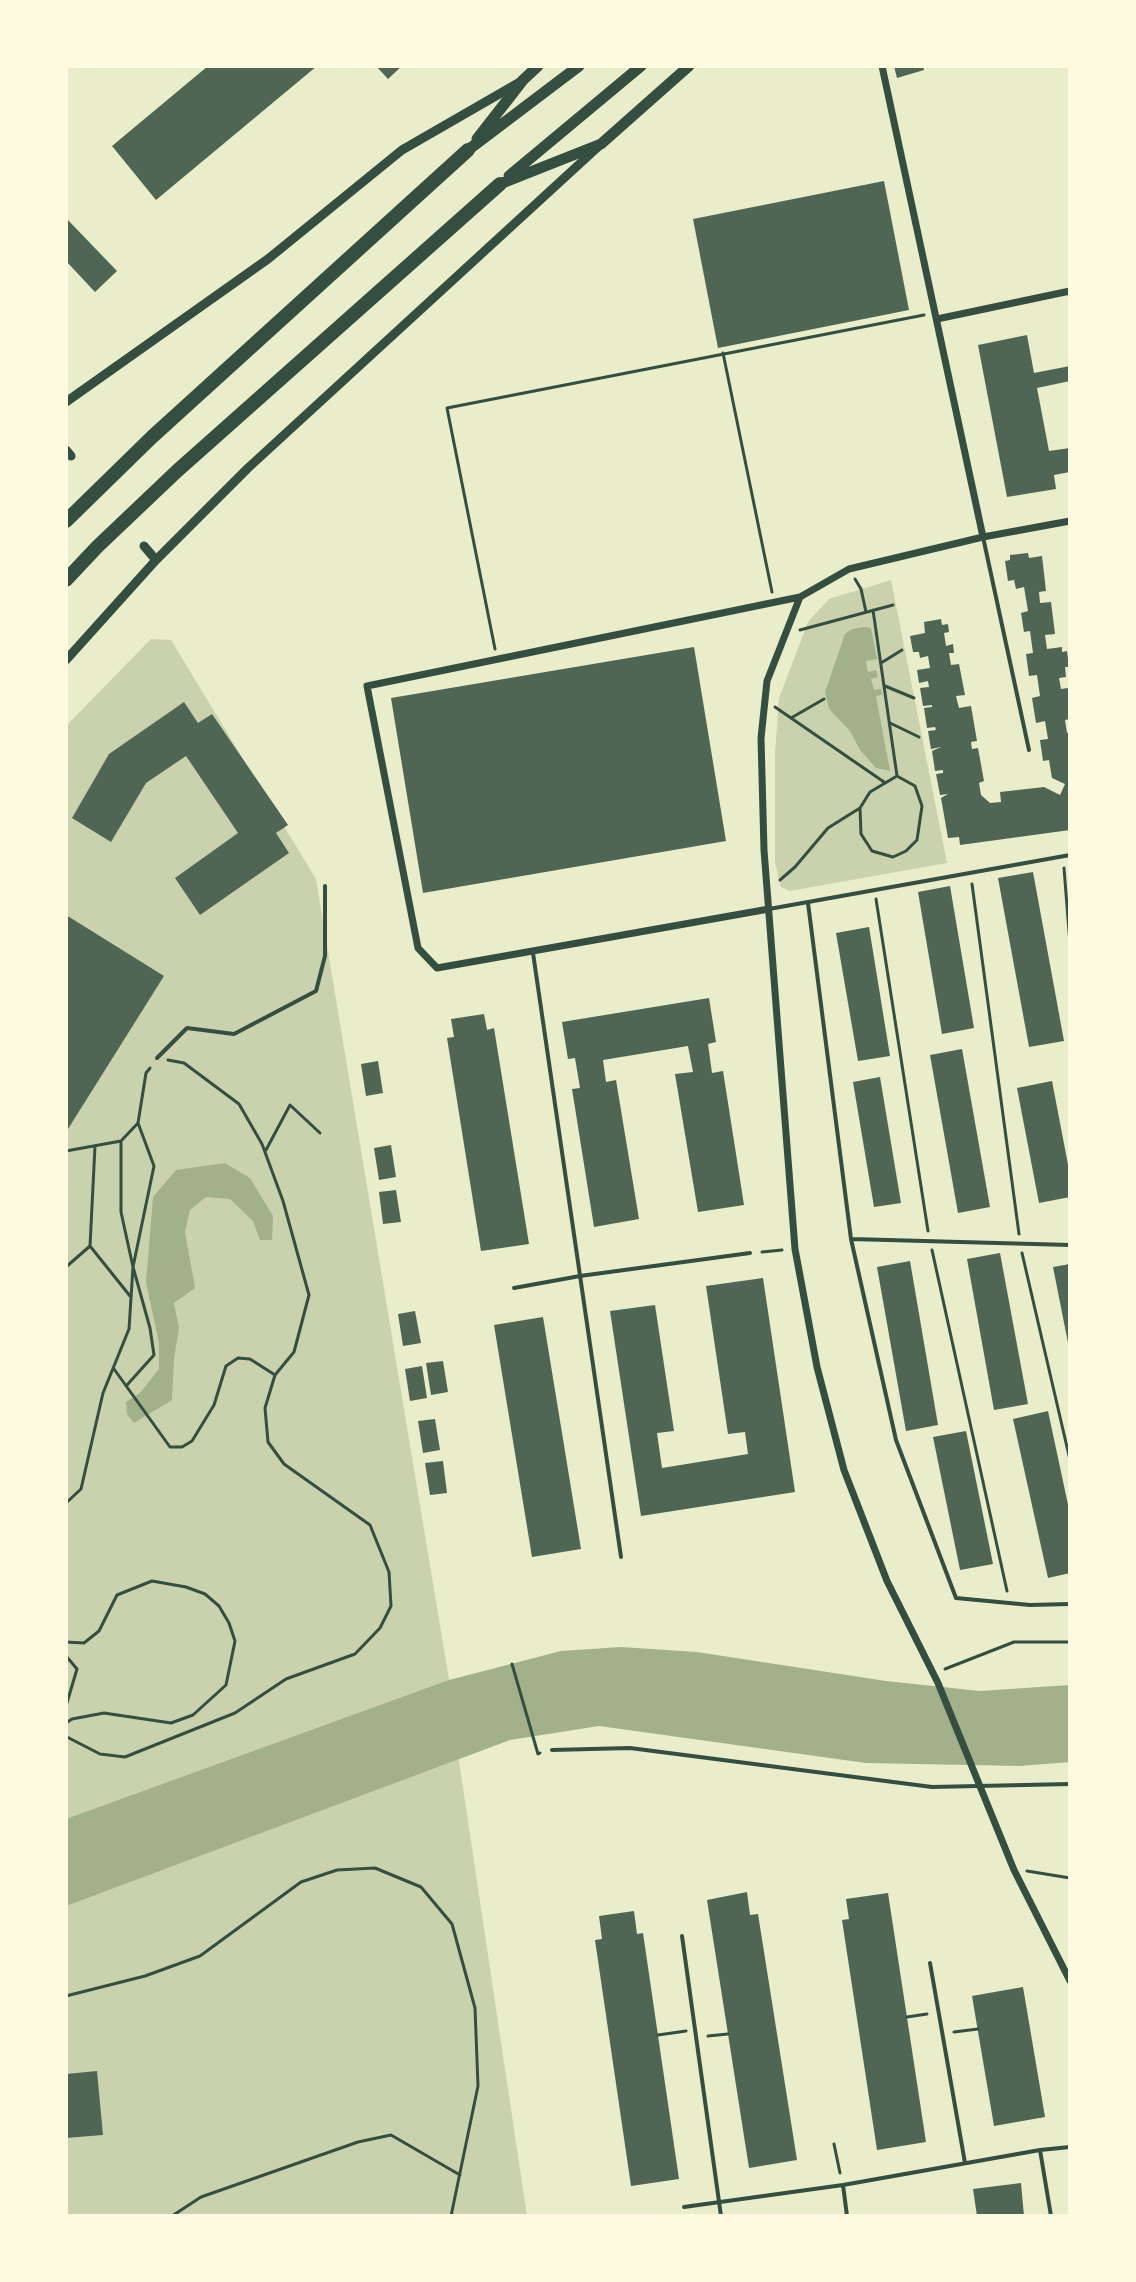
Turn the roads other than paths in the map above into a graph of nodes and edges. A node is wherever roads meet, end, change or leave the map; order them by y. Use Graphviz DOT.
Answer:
graph roads {
  1 [pos="538,66"];
  2 [pos="579,66"];
  3 [pos="641,66"];
  4 [pos="689,66"];
  5 [pos="882,66"];
  6 [pos="523,80"];
  7 [pos="601,144"];
  8 [pos="468,150"];
  9 [pos="500,184"];
  10 [pos="1070,291"];
  11 [pos="936,316"];
  12 [pos="66,402"];
  13 [pos="66,521"];
  14 [pos="1070,521"];
  15 [pos="983,537"];
  16 [pos="144,546"];
  17 [pos="156,560"];
  18 [pos="66,580"];
  19 [pos="800,597"];
  20 [pos="66,660"];
  21 [pos="1029,750"];
  22 [pos="1070,855"];
  23 [pos="325,886"];
  24 [pos="808,903"];
  25 [pos="769,909"];
  26 [pos="533,953"];
  27 [pos="157,1058"];
  28 [pos="851,1239"];
  29 [pos="1070,1245"];
  30 [pos="750,1253"];
  31 [pos="580,1276"];
  32 [pos="514,1288"];
  33 [pos="621,1557"];
  34 [pos="1070,1604"];
  35 [pos="552,1750"];
  36 [pos="1070,1784"];
  37 [pos="682,1936"];
  38 [pos="930,1963"];
  39 [pos="1070,1981"];
  40 [pos="1070,2147"];
  41 [pos="1040,2150"];
  42 [pos="965,2163"];
  43 [pos="843,2185"];
  44 [pos="720,2203"];
  45 [pos="684,2207"];
  46 [pos="721,2216"];
  47 [pos="847,2216"];
  48 [pos="1051,2216"];
  1 -- 6 [label="main road"];
  2 -- 8 [label="main road"];
  3 -- 9 [label="main road"];
  4 -- 7 [label="main road"];
  5 -- 11 [label="street"];
  6 -- 8 [label="main road"];
  6 -- 12 [label="street"];
  7 -- 9 [label="main road"];
  7 -- 17 [label="street"];
  8 -- 13 [label="highway"];
  9 -- 18 [label="highway"];
  10 -- 11 [label="street"];
  11 -- 15 [label="street"];
  14 -- 15 [label="street"];
  15 -- 19 [label="street"];
  15 -- 21 [label="lane"];
  16 -- 17 [label="street"];
  17 -- 20 [label="street"];
  19 -- 25 [label="street"];
  19 -- 26 [label="street"];
  22 -- 24 [label="lane"];
  23 -- 27 [label="lane"];
  24 -- 25 [label="lane"];
  24 -- 28 [label="lane"];
  25 -- 26 [label="street"];
  25 -- 39 [label="street"];
  26 -- 31 [label="lane"];
  28 -- 29 [label="lane"];
  28 -- 34 [label="lane"];
  30 -- 31 [label="lane"];
  31 -- 32 [label="lane"];
  31 -- 33 [label="lane"];
  35 -- 36 [label="lane"];
  37 -- 44 [label="lane"];
  38 -- 42 [label="lane"];
  40 -- 41 [label="lane"];
  41 -- 42 [label="lane"];
  41 -- 48 [label="lane"];
  42 -- 43 [label="lane"];
  43 -- 44 [label="lane"];
  43 -- 47 [label="lane"];
  44 -- 45 [label="lane"];
  44 -- 46 [label="lane"];
}
